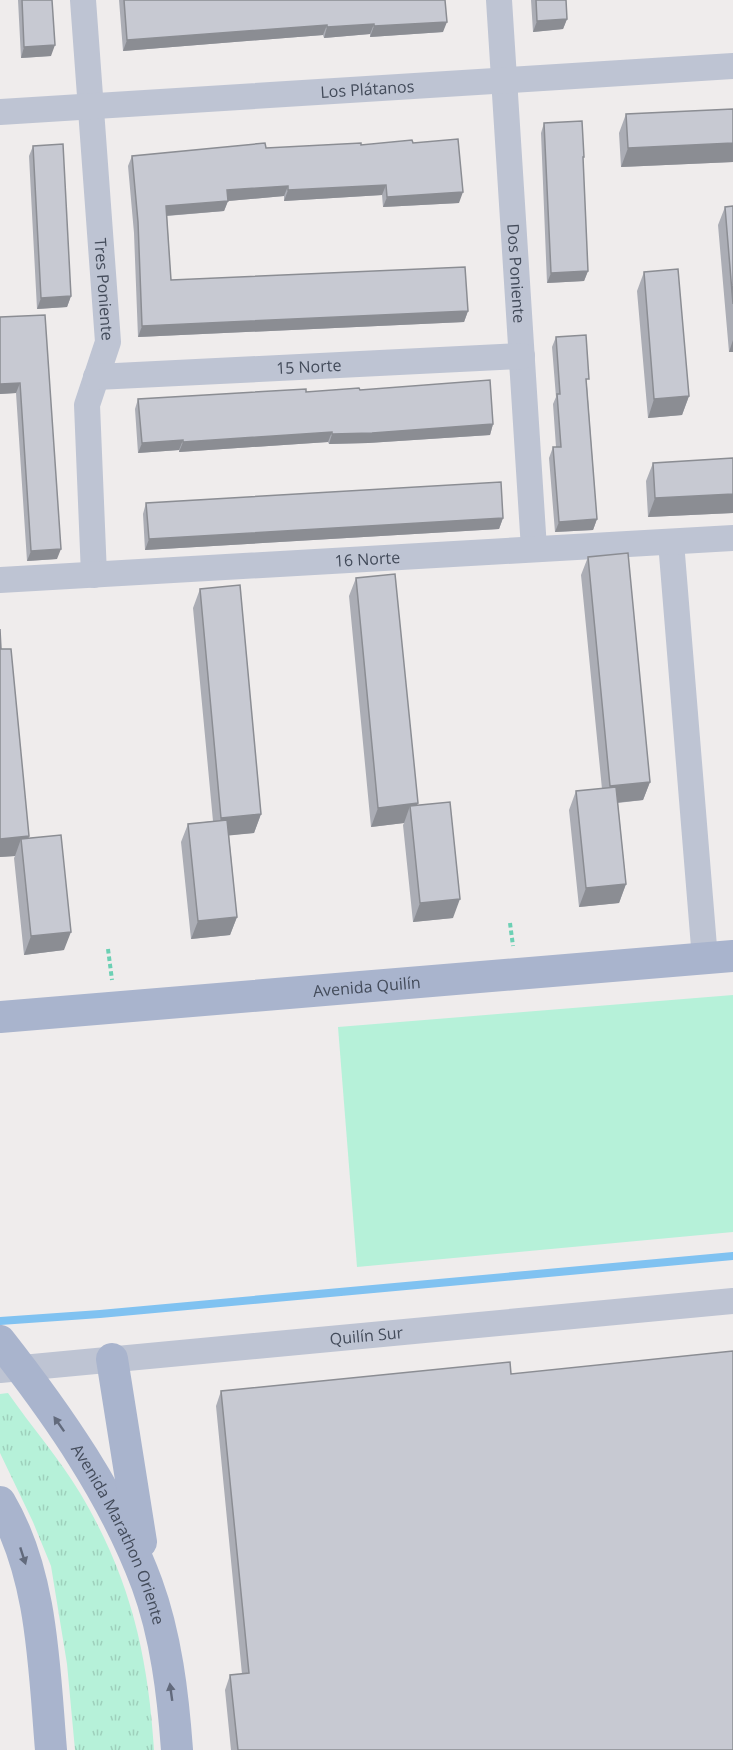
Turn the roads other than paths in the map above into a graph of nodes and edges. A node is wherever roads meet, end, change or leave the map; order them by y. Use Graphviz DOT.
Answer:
graph roads {
  1 [pos="83,0"];
  2 [pos="499,0"];
  3 [pos="733,66"];
  4 [pos="504,80"];
  5 [pos="92,106"];
  6 [pos="0,112"];
  7 [pos="522,356"];
  8 [pos="96,377"];
  9 [pos="733,538"];
  10 [pos="671,542"];
  11 [pos="534,549"];
  12 [pos="94,574"];
  13 [pos="0,580"];
  14 [pos="719,957"];
  15 [pos="0,1017"];
  16 [pos="733,1301"];
  17 [pos="0,1341"];
  18 [pos="112,1359"];
  19 [pos="10,1369"];
  20 [pos="1,1504"];
  21 [pos="147,1585"];
  22 [pos="51,1750"];
  23 [pos="177,1750"];
  1 -- 5 [label="street, Tres Poniente"];
  2 -- 4 [label="street, Dos Poniente"];
  3 -- 4 [label="street, Los Plátanos"];
  4 -- 5 [label="street, Los Plátanos"];
  4 -- 7 [label="street, Dos Poniente"];
  5 -- 6 [label="street, Los Plátanos"];
  5 -- 8 [label="street, Tres Poniente"];
  7 -- 8 [label="street, 15 Norte"];
  7 -- 11 [label="street, Dos Poniente"];
  8 -- 12 [label="street, Tres Poniente"];
  9 -- 10 [label="street, 16 Norte"];
  10 -- 11 [label="street, 16 Norte"];
  10 -- 14 [label="street"];
  11 -- 12 [label="street, 16 Norte"];
  12 -- 13 [label="street, 16 Norte"];
  14 -- 15 [label="main road, Avenida Quilín"];
  16 -- 18 [label="street, Quilín Sur"];
  17 -- 19 [label="main road, Avenida Marathon Oriente"];
  18 -- 19 [label="street, Quilín Sur"];
  18 -- 21 [label="main road"];
  21 -- 19 [label="main road, Avenida Marathon Oriente, one-way"];
  20 -- 22 [label="main road, one-way"];
  23 -- 21 [label="main road, Avenida Marathon Oriente, one-way"];
}
